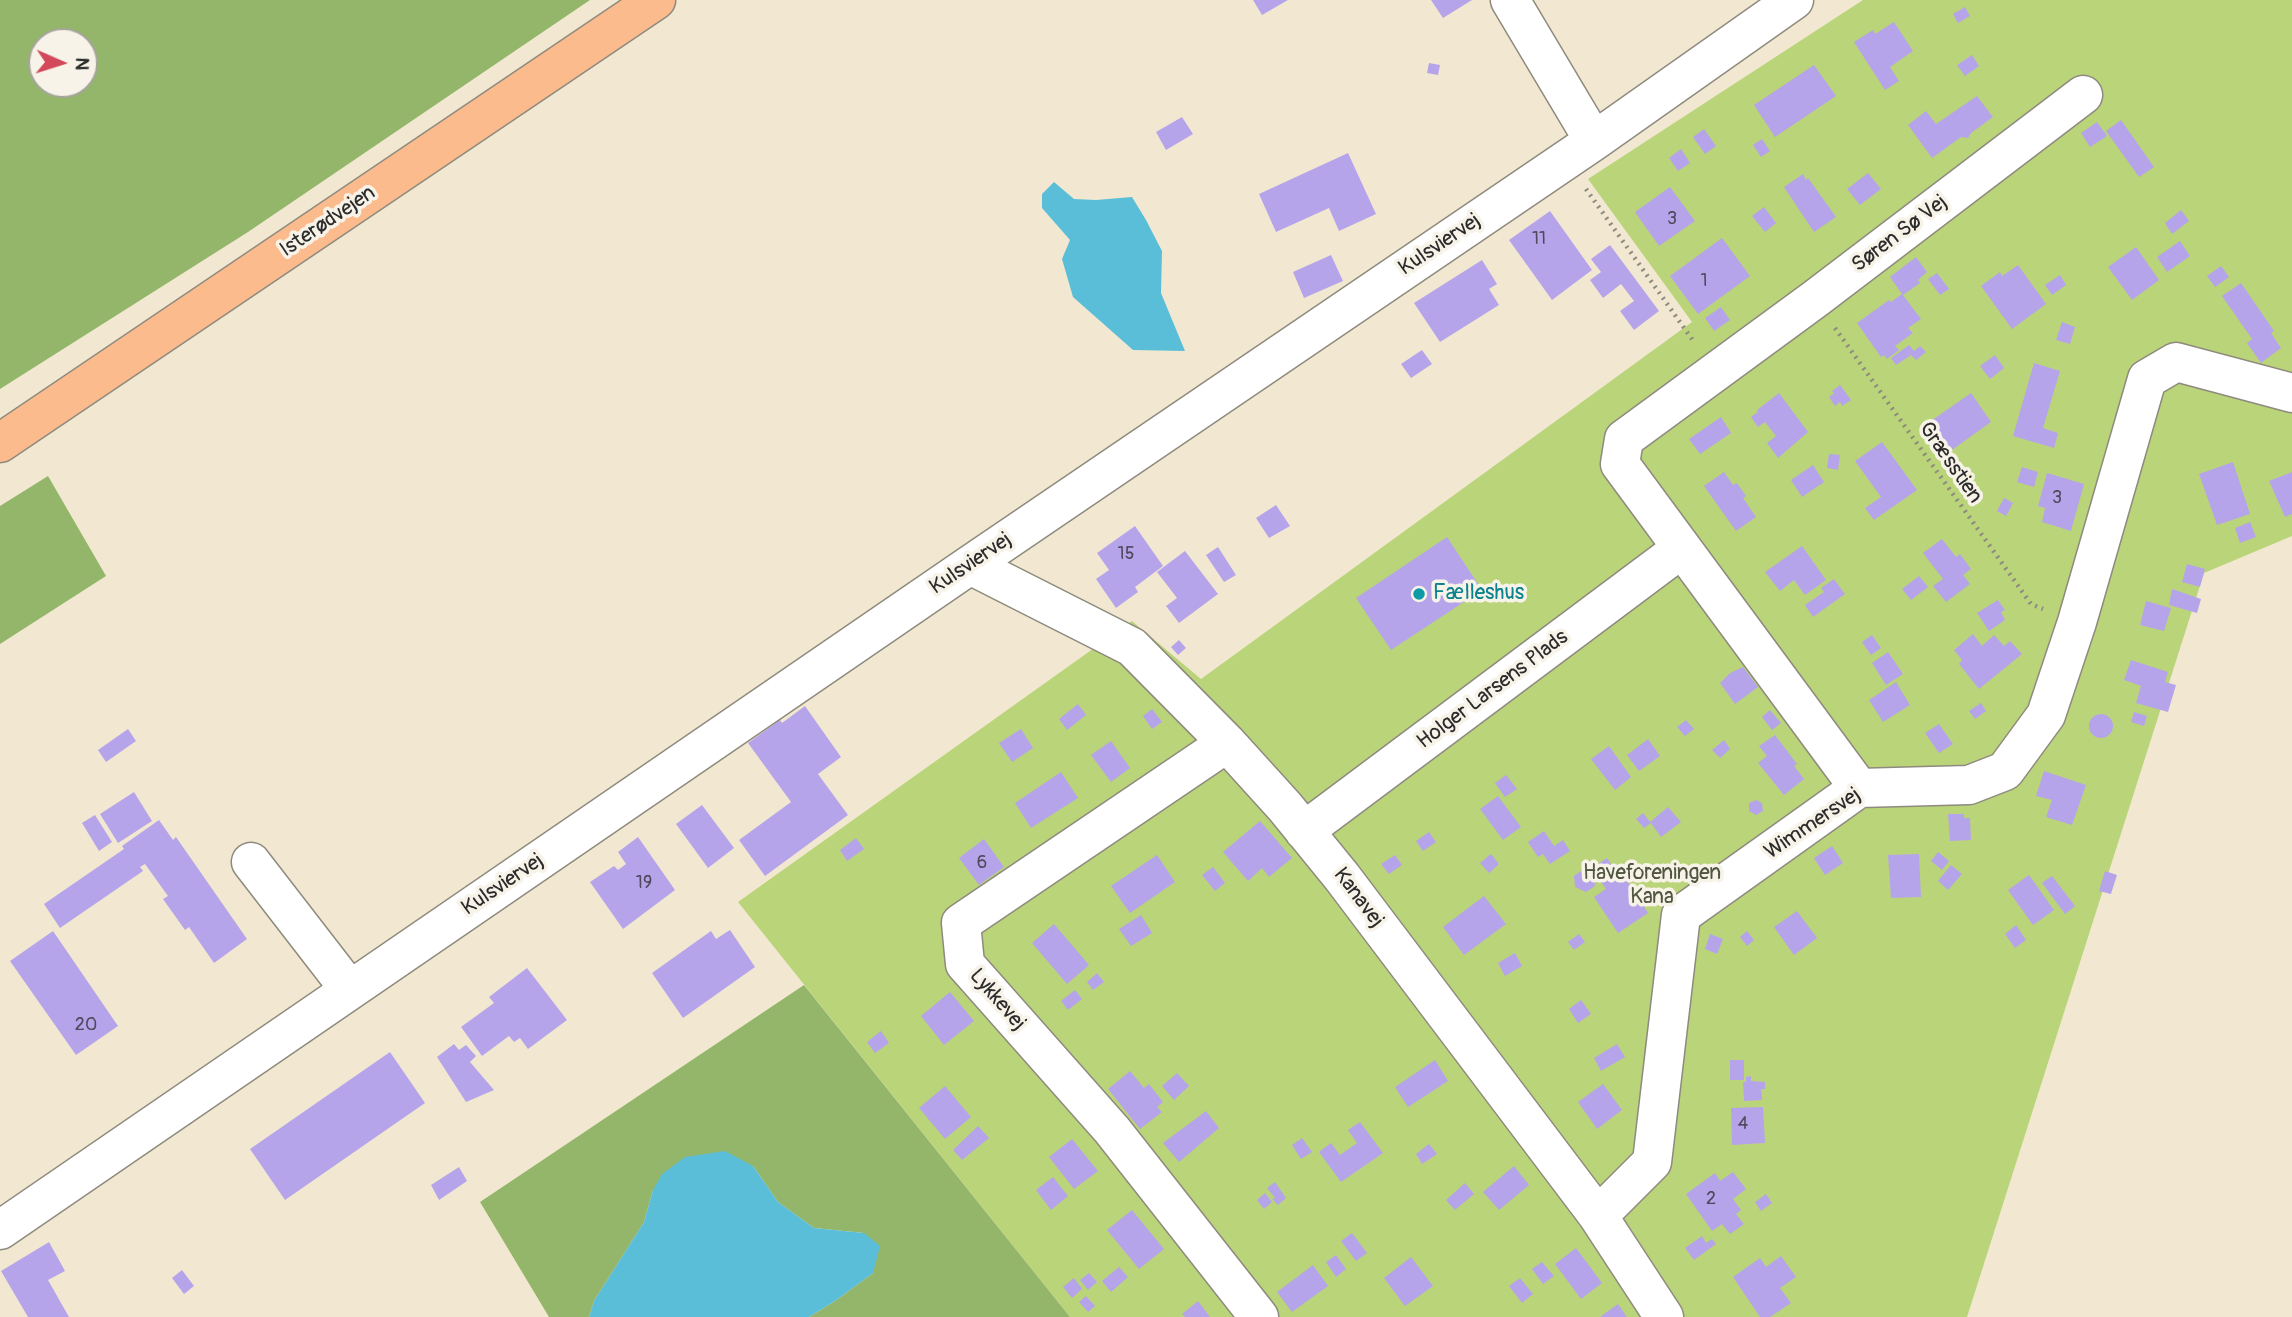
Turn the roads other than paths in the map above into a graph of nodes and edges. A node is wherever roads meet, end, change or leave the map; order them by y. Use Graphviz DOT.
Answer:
graph roads {
  1 [pos="656,0"];
  2 [pos="1510,0"];
  3 [pos="1794,0"];
  4 [pos="2083,94"];
  5 [pos="1580,150"];
  6 [pos="2292,393"];
  7 [pos="0,443"];
  8 [pos="1681,549"];
  9 [pos="970,565"];
  10 [pos="1227,743"];
  11 [pos="1859,788"];
  12 [pos="1304,831"];
  13 [pos="251,862"];
  14 [pos="350,990"];
  15 [pos="1598,1216"];
  16 [pos="0,1230"];
  17 [pos="1259,1317"];
  18 [pos="1664,1317"];
  1 -- 7 [label="highway, Isterødvejen"];
  2 -- 5 [label="street"];
  3 -- 5 [label="street, Kulsviervej"];
  4 -- 8 [label="street, Søren Sø Vej"];
  5 -- 9 [label="street, Kulsviervej"];
  6 -- 11 [label="street, Wimmersvej"];
  8 -- 11 [label="street, Søren Sø Vej"];
  8 -- 12 [label="street, Holger Larsens Plads"];
  9 -- 10 [label="street, Kanavej"];
  9 -- 14 [label="street, Kulsviervej"];
  10 -- 12 [label="street, Kanavej"];
  10 -- 17 [label="street, Lykkevej"];
  11 -- 15 [label="street, Wimmersvej"];
  12 -- 15 [label="street, Kanavej"];
  13 -- 14 [label="street"];
  14 -- 16 [label="street, Kulsviervej"];
  15 -- 18 [label="street, Kanavej"];
}
